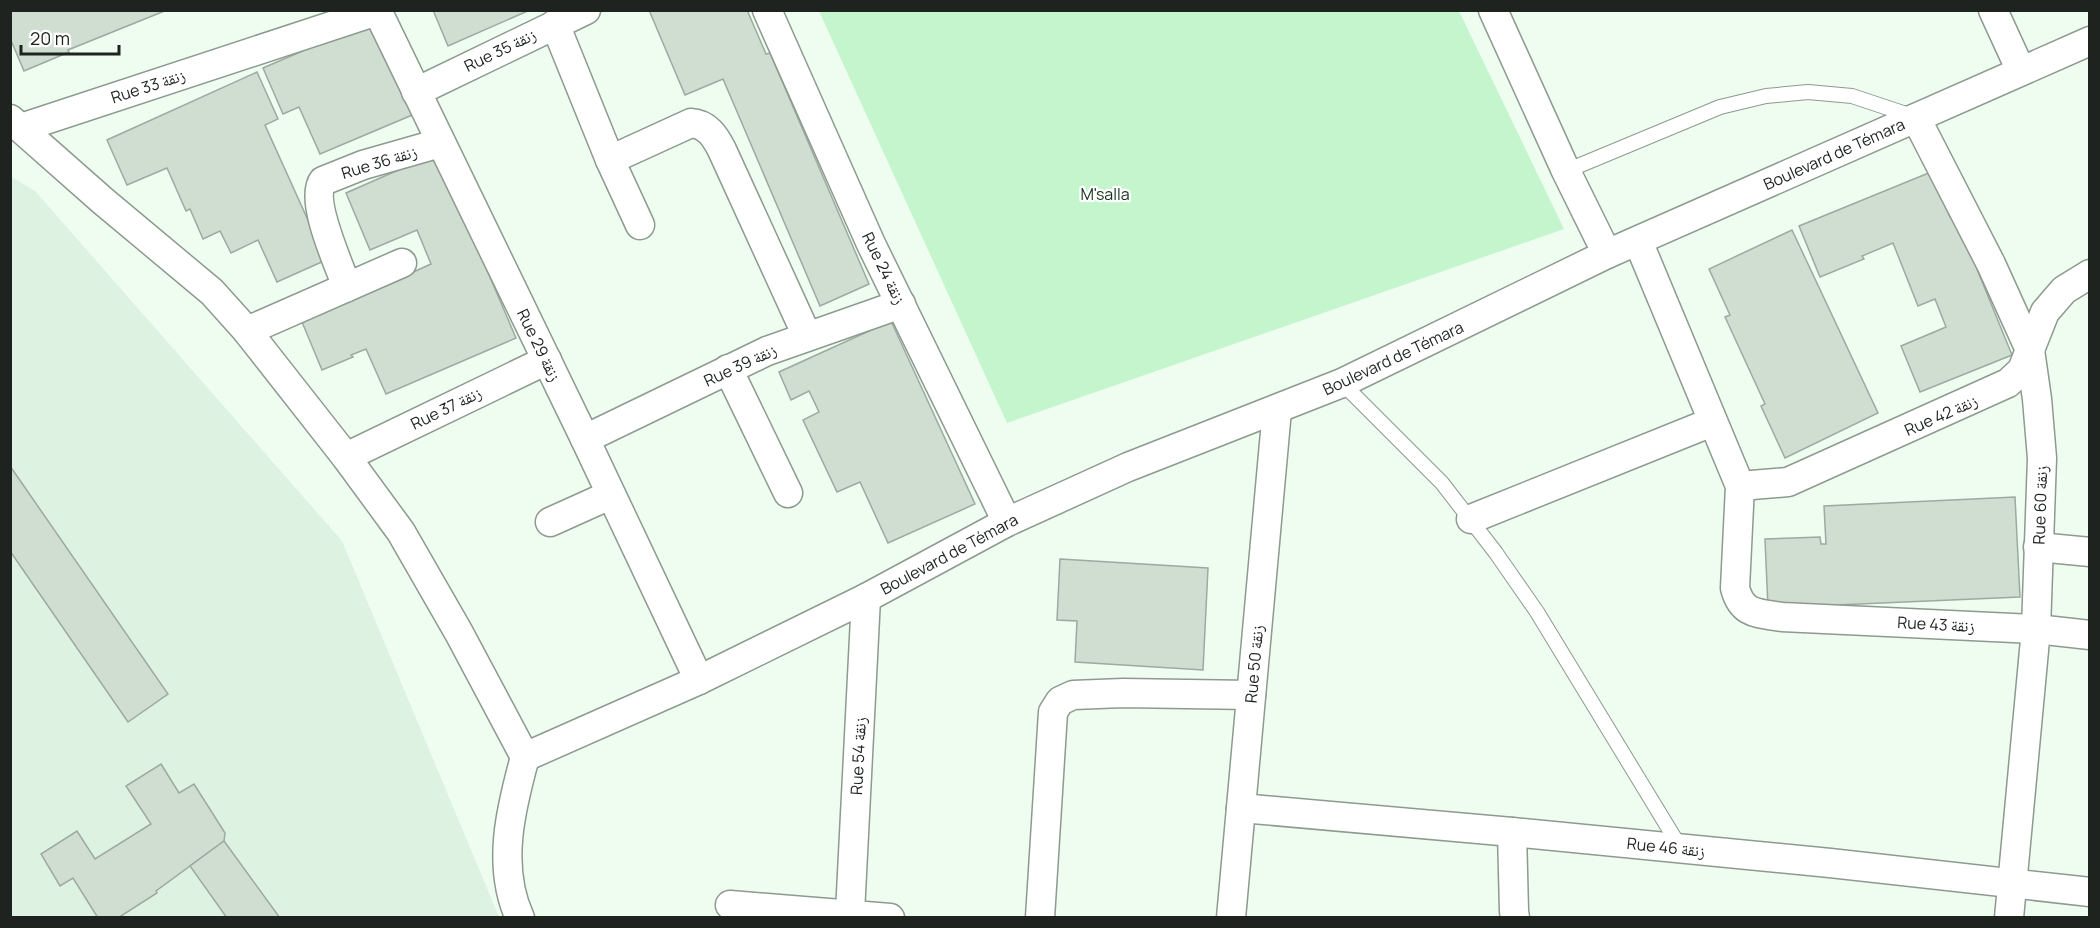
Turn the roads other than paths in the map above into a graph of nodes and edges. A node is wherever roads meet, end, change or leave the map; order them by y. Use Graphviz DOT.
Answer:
graph roads {
  1 [pos="586,10"];
  2 [pos="767,10"];
  3 [pos="1493,10"];
  4 [pos="1993,10"];
  5 [pos="377,11"];
  6 [pos="555,24"];
  7 [pos="2090,41"];
  8 [pos="2022,71"];
  9 [pos="416,92"];
  10 [pos="1916,118"];
  11 [pos="16,123"];
  12 [pos="440,143"];
  13 [pos="610,160"];
  14 [pos="1566,171"];
  15 [pos="640,225"];
  16 [pos="1638,241"];
  17 [pos="1607,254"];
  18 [pos="402,262"];
  19 [pos="2090,274"];
  20 [pos="346,287"];
  21 [pos="901,304"];
  22 [pos="247,331"];
  23 [pos="807,336"];
  24 [pos="2030,350"];
  25 [pos="547,360"];
  26 [pos="728,369"];
  27 [pos="1342,383"];
  28 [pos="1277,410"];
  29 [pos="1712,422"];
  30 [pos="585,439"];
  31 [pos="346,457"];
  32 [pos="1740,486"];
  33 [pos="788,493"];
  34 [pos="610,495"];
  35 [pos="1471,519"];
  36 [pos="549,522"];
  37 [pos="1007,522"];
  38 [pos="2038,547"];
  39 [pos="2090,552"];
  40 [pos="866,598"];
  41 [pos="2036,628"];
  42 [pos="2090,635"];
  43 [pos="699,680"];
  44 [pos="1251,695"];
  45 [pos="525,757"];
  46 [pos="1241,808"];
  47 [pos="1512,832"];
  48 [pos="1681,849"];
  49 [pos="2012,885"];
  50 [pos="2090,892"];
  51 [pos="730,905"];
  52 [pos="850,913"];
  53 [pos="801,914"];
  54 [pos="520,918"];
  55 [pos="890,918"];
  56 [pos="1040,918"];
  57 [pos="1231,918"];
  58 [pos="1515,918"];
  59 [pos="2009,918"];
  1 -- 6 [label="street, Rue 35 زنقة"];
  2 -- 21 [label="street, Rue 24 زنقة"];
  3 -- 14 [label="street"];
  4 -- 8 [label="street"];
  5 -- 9 [label="street, Rue 29 زنقة"];
  5 -- 11 [label="street, Rue 33 زنقة"];
  6 -- 9 [label="street, Rue 35 زنقة"];
  6 -- 13 [label="street"];
  7 -- 8 [label="street, Boulevard de Témara"];
  8 -- 10 [label="street, Boulevard de Témara"];
  9 -- 12 [label="street, Rue 29 زنقة"];
  10 -- 14 [label="lane"];
  10 -- 16 [label="street, Boulevard de Témara"];
  10 -- 24 [label="street, Rue 60 زنقة"];
  11 -- 22 [label="street"];
  12 -- 20 [label="street, Rue 36 زنقة"];
  12 -- 25 [label="street, Rue 29 زنقة"];
  13 -- 15 [label="street"];
  13 -- 23 [label="street"];
  14 -- 17 [label="street"];
  16 -- 17 [label="street, Boulevard de Témara"];
  16 -- 29 [label="street"];
  17 -- 27 [label="street, Boulevard de Témara"];
  18 -- 20 [label="street"];
  19 -- 24 [label="street, Rue 42 زنقة"];
  20 -- 22 [label="street"];
  21 -- 23 [label="street, Rue 39 زنقة"];
  21 -- 37 [label="street, Rue 24 زنقة"];
  22 -- 31 [label="street"];
  23 -- 26 [label="street, Rue 39 زنقة"];
  24 -- 32 [label="street, Rue 42 زنقة"];
  24 -- 38 [label="street, Rue 60 زنقة"];
  25 -- 30 [label="street, Rue 29 زنقة"];
  25 -- 31 [label="street, Rue 37 زنقة"];
  26 -- 30 [label="street, Rue 39 زنقة"];
  26 -- 33 [label="street"];
  27 -- 28 [label="street, Boulevard de Témara"];
  27 -- 35 [label="lane"];
  28 -- 37 [label="street, Boulevard de Témara"];
  28 -- 44 [label="street, Rue 50 زنقة"];
  29 -- 32 [label="street"];
  29 -- 35 [label="street"];
  30 -- 34 [label="street, Rue 29 زنقة"];
  31 -- 45 [label="street"];
  32 -- 41 [label="street, Rue 43 زنقة"];
  34 -- 36 [label="street"];
  34 -- 43 [label="street, Rue 29 زنقة"];
  35 -- 48 [label="lane"];
  37 -- 40 [label="street, Boulevard de Témara"];
  38 -- 39 [label="street"];
  38 -- 41 [label="street, Rue 60 زنقة"];
  40 -- 43 [label="street, Boulevard de Témara"];
  40 -- 52 [label="street, Rue 54 زنقة"];
  41 -- 42 [label="street, Rue 43 زنقة"];
  41 -- 49 [label="street, Rue 60 زنقة"];
  43 -- 45 [label="street, Boulevard de Témara"];
  44 -- 46 [label="street, Rue 50 زنقة"];
  44 -- 56 [label="street"];
  45 -- 54 [label="street"];
  46 -- 47 [label="street, Rue 46 زنقة"];
  46 -- 57 [label="street, Rue 50 زنقة"];
  47 -- 48 [label="street, Rue 46 زنقة"];
  47 -- 58 [label="street"];
  48 -- 49 [label="street, Rue 46 زنقة"];
  49 -- 50 [label="street, Rue 46 زنقة"];
  49 -- 59 [label="street, Rue 60 زنقة"];
  51 -- 53 [label="street"];
  52 -- 53 [label="street"];
  52 -- 55 [label="street"];
}
